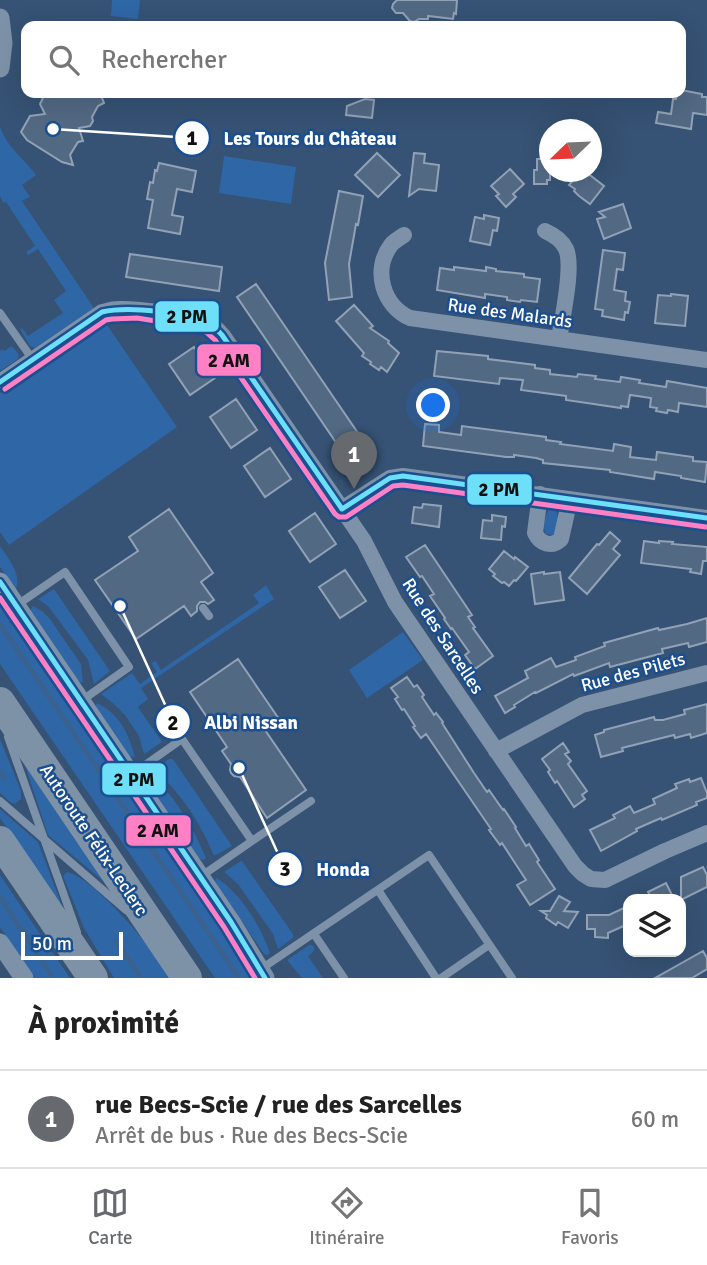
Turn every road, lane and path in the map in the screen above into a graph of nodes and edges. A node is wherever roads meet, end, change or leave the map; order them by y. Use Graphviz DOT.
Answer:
graph roads {
  1 [pos="0,18"];
  2 [pos="1,56"];
  3 [pos="545,231"];
  4 [pos="404,235"];
  5 [pos="0,313"];
  6 [pos="559,339"];
  7 [pos="33,360"];
  8 [pos="707,360"];
  9 [pos="0,382"];
  10 [pos="540,494"];
  11 [pos="570,499"];
  12 [pos="342,509"];
  13 [pos="707,518"];
  14 [pos="0,582"];
  15 [pos="16,605"];
  16 [pos="203,608"];
  17 [pos="209,616"];
  18 [pos="707,673"];
  19 [pos="81,701"];
  20 [pos="2,715"];
  21 [pos="496,751"];
  22 [pos="131,775"];
  23 [pos="0,801"];
  24 [pos="311,801"];
  25 [pos="707,833"];
  26 [pos="44,839"];
  27 [pos="252,841"];
  28 [pos="0,842"];
  29 [pos="200,877"];
  30 [pos="378,890"];
  31 [pos="314,934"];
  32 [pos="0,943"];
  33 [pos="489,945"];
  34 [pos="181,969"];
  35 [pos="268,973"];
  36 [pos="24,978"];
  37 [pos="93,978"];
  38 [pos="344,978"];
  39 [pos="439,978"];
  40 [pos="512,978"];
  1 -- 2 [label="street"];
  3 -- 6 [label="street"];
  4 -- 6 [label="street, Rue des Malards"];
  5 -- 7 [label="lane"];
  6 -- 8 [label="street, Rue des Malards"];
  7 -- 9 [label="street, Rue des Sarcelles"];
  7 -- 12 [label="street, Rue des Sarcelles"];
  10 -- 11 [label="street"];
  10 -- 11 [label="street"];
  10 -- 12 [label="street"];
  11 -- 13 [label="street"];
  12 -- 21 [label="street, Rue des Sarcelles"];
  14 -- 15 [label="street"];
  15 -- 19 [label="street"];
  15 -- 19 [label="lane"];
  16 -- 17 [label="lane"];
  18 -- 21 [label="street, Rue des Pilets"];
  19 -- 22 [label="street"];
  20 -- 26 [label="lane"];
  20 -- 34 [label="highway, Autoroute Félix-Leclerc"];
  21 -- 25 [label="street, Rue des Sarcelles"];
  22 -- 27 [label="lane"];
  22 -- 29 [label="street"];
  23 -- 26 [label="lane"];
  24 -- 27 [label="lane"];
  26 -- 34 [label="lane"];
  26 -- 37 [label="lane"];
  27 -- 29 [label="lane"];
  28 -- 37 [label="highway"];
  29 -- 35 [label="street"];
  30 -- 31 [label="lane"];
  30 -- 33 [label="lane"];
  30 -- 39 [label="lane"];
  31 -- 35 [label="lane"];
  31 -- 38 [label="lane"];
  32 -- 36 [label="street"];
  33 -- 39 [label="lane"];
  33 -- 40 [label="lane"];
}
